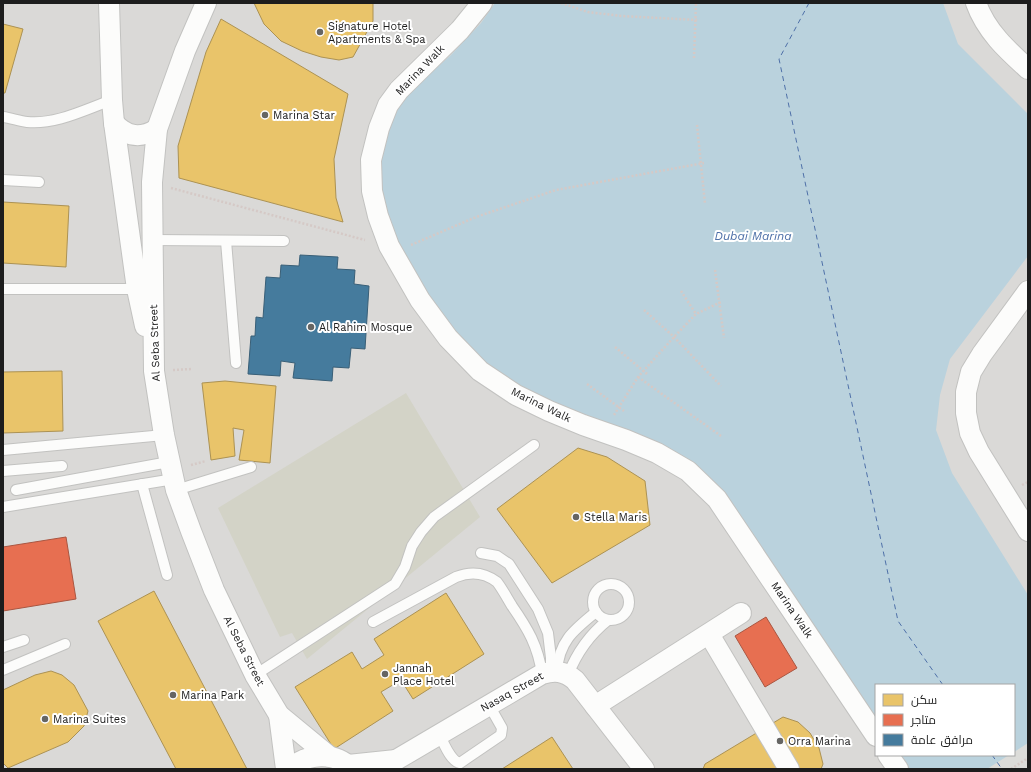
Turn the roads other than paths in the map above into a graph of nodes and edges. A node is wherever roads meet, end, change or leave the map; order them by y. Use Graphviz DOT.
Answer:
graph roads {
  1 [pos="110,3"];
  2 [pos="206,3"];
  3 [pos="482,3"];
  4 [pos="976,3"];
  5 [pos="1028,69"];
  6 [pos="112,100"];
  7 [pos="3,117"];
  8 [pos="114,123"];
  9 [pos="157,129"];
  10 [pos="3,180"];
  11 [pos="39,182"];
  12 [pos="152,240"];
  13 [pos="226,241"];
  14 [pos="284,242"];
  15 [pos="3,289"];
  16 [pos="137,289"];
  17 [pos="1028,291"];
  18 [pos="236,363"];
  19 [pos="154,371"];
  20 [pos="164,435"];
  21 [pos="534,445"];
  22 [pos="3,450"];
  23 [pos="62,466"];
  24 [pos="251,467"];
  25 [pos="3,471"];
  26 [pos="173,477"];
  27 [pos="142,484"];
  28 [pos="16,490"];
  29 [pos="3,507"];
  30 [pos="1028,531"];
  31 [pos="482,552"];
  32 [pos="166,575"];
  33 [pos="596,612"];
  34 [pos="741,613"];
  35 [pos="608,620"];
  36 [pos="373,622"];
  37 [pos="709,634"];
  38 [pos="24,640"];
  39 [pos="65,644"];
  40 [pos="3,647"];
  41 [pos="3,670"];
  42 [pos="554,673"];
  43 [pos="255,675"];
  44 [pos="489,705"];
  45 [pos="595,706"];
  46 [pos="279,715"];
  47 [pos="439,734"];
  48 [pos="875,735"];
  49 [pos="889,756"];
  50 [pos="330,757"];
  51 [pos="391,764"];
  52 [pos="350,767"];
  53 [pos="286,769"];
  54 [pos="290,769"];
  55 [pos="644,769"];
  56 [pos="789,769"];
  57 [pos="898,769"];
  1 -- 6 [label="street"];
  2 -- 9 [label="street, Al Seba Street"];
  3 -- 48 [label="street, Marina Walk"];
  4 -- 5 [label="street"];
  6 -- 7 [label="lane"];
  6 -- 8 [label="street"];
  8 -- 9 [label="street"];
  8 -- 16 [label="street"];
  9 -- 12 [label="street, Al Seba Street"];
  10 -- 11 [label="lane"];
  12 -- 13 [label="lane"];
  12 -- 19 [label="street, Al Seba Street"];
  13 -- 14 [label="lane"];
  13 -- 18 [label="lane"];
  15 -- 16 [label="lane"];
  16 -- 19 [label="street"];
  17 -- 30 [label="street"];
  19 -- 20 [label="street, Al Seba Street"];
  20 -- 22 [label="lane"];
  20 -- 26 [label="street, Al Seba Street"];
  21 -- 43 [label="lane"];
  23 -- 25 [label="lane"];
  24 -- 26 [label="lane"];
  26 -- 27 [label="lane"];
  26 -- 28 [label="lane"];
  26 -- 43 [label="street, Al Seba Street"];
  27 -- 29 [label="lane"];
  27 -- 32 [label="lane"];
  31 -- 42 [label="lane"];
  33 -- 35 [label="lane"];
  33 -- 35 [label="lane"];
  33 -- 42 [label="lane"];
  34 -- 37 [label="street"];
  35 -- 42 [label="lane"];
  36 -- 42 [label="lane"];
  37 -- 45 [label="street"];
  37 -- 56 [label="street"];
  38 -- 40 [label="lane"];
  39 -- 41 [label="lane"];
  42 -- 44 [label="street, Nasaq Street"];
  42 -- 45 [label="street"];
  43 -- 46 [label="street, Al Seba Street"];
  44 -- 47 [label="street, Nasaq Street"];
  44 -- 47 [label="lane"];
  45 -- 55 [label="street"];
  46 -- 50 [label="street, Al Seba Street"];
  46 -- 53 [label="street, Al Seba Street"];
  47 -- 51 [label="street, Nasaq Street"];
  49 -- 57 [label="street"];
  50 -- 52 [label="street"];
  50 -- 54 [label="street"];
  51 -- 52 [label="street, Nasaq Street"];
}
